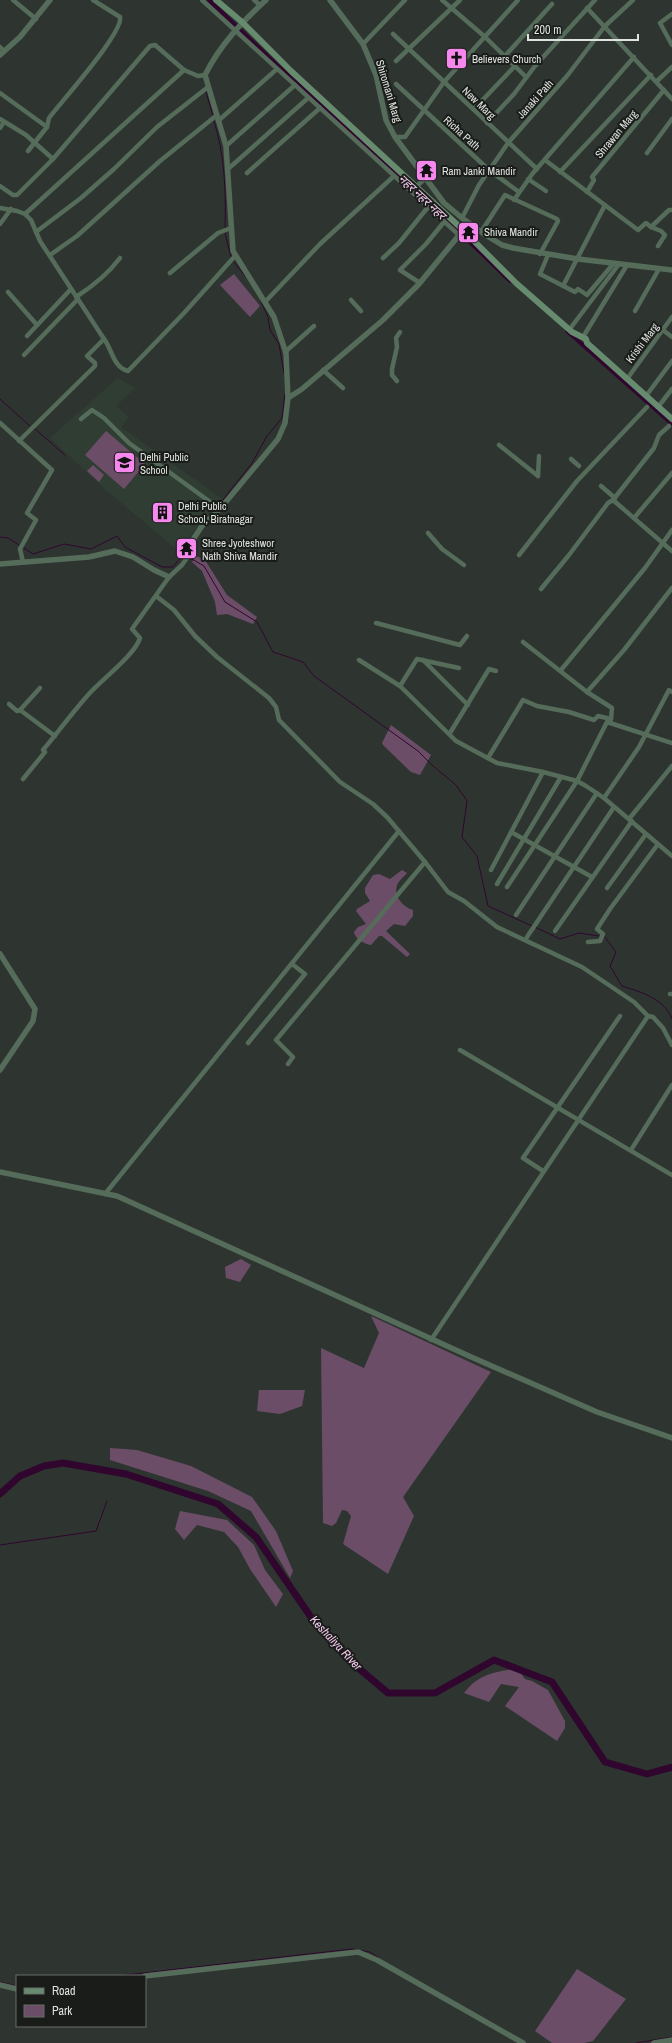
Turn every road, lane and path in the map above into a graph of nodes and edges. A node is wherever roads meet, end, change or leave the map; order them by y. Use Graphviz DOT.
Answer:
graph roads {
  1 [pos="13,0"];
  2 [pos="50,0"];
  3 [pos="92,0"];
  4 [pos="202,0"];
  5 [pos="216,0"];
  6 [pos="254,0"];
  7 [pos="266,0"];
  8 [pos="330,0"];
  9 [pos="405,0"];
  10 [pos="442,0"];
  11 [pos="460,0"];
  12 [pos="518,0"];
  13 [pos="595,0"];
  14 [pos="633,0"];
  15 [pos="552,4"];
  16 [pos="260,5"];
  17 [pos="451,8"];
  18 [pos="587,8"];
  19 [pos="672,14"];
  20 [pos="36,19"];
  21 [pos="238,26"];
  22 [pos="606,26"];
  23 [pos="393,34"];
  24 [pos="484,36"];
  25 [pos="363,44"];
  26 [pos="672,45"];
  27 [pos="409,50"];
  28 [pos="1,51"];
  29 [pos="504,57"];
  30 [pos="634,57"];
  31 [pos="396,61"];
  32 [pos="514,67"];
  33 [pos="672,68"];
  34 [pos="277,69"];
  35 [pos="184,70"];
  36 [pos="651,75"];
  37 [pos="205,76"];
  38 [pos="526,77"];
  39 [pos="656,81"];
  40 [pos="444,82"];
  41 [pos="396,84"];
  42 [pos="295,85"];
  43 [pos="208,86"];
  44 [pos="664,90"];
  45 [pos="0,93"];
  46 [pos="308,98"];
  47 [pos="672,99"];
  48 [pos="320,108"];
  49 [pos="474,110"];
  50 [pos="424,111"];
  51 [pos="218,118"];
  52 [pos="672,119"];
  53 [pos="2,120"];
  54 [pos="487,123"];
  55 [pos="47,127"];
  56 [pos="0,128"];
  57 [pos="395,137"];
  58 [pos="405,137"];
  59 [pos="35,143"];
  60 [pos="508,143"];
  61 [pos="226,146"];
  62 [pos="404,148"];
  63 [pos="28,151"];
  64 [pos="647,153"];
  65 [pos="53,159"];
  66 [pos="545,160"];
  67 [pos="228,169"];
  68 [pos="537,169"];
  69 [pos="489,170"];
  70 [pos="560,172"];
  71 [pos="247,173"];
  72 [pos="394,176"];
  73 [pos="427,177"];
  74 [pos="528,179"];
  75 [pos="0,186"];
  76 [pos="416,186"];
  77 [pos="411,191"];
  78 [pos="546,191"];
  79 [pos="519,192"];
  80 [pos="587,192"];
  81 [pos="514,200"];
  82 [pos="605,205"];
  83 [pos="428,207"];
  84 [pos="0,208"];
  85 [pos="11,209"];
  86 [pos="672,210"];
  87 [pos="24,214"];
  88 [pos="462,218"];
  89 [pos="444,222"];
  90 [pos="469,223"];
  91 [pos="0,224"];
  92 [pos="651,227"];
  93 [pos="231,228"];
  94 [pos="36,232"];
  95 [pos="481,232"];
  96 [pos="461,233"];
  97 [pos="658,246"];
  98 [pos="50,254"];
  99 [pos="540,254"];
  100 [pos="548,255"];
  101 [pos="235,256"];
  102 [pos="120,258"];
  103 [pos="383,258"];
  104 [pos="578,259"];
  105 [pos="616,264"];
  106 [pos="627,265"];
  107 [pos="659,269"];
  108 [pos="672,270"];
  109 [pos="170,273"];
  110 [pos="420,283"];
  111 [pos="563,286"];
  112 [pos="71,289"];
  113 [pos="8,292"];
  114 [pos="77,298"];
  115 [pos="351,300"];
  116 [pos="265,302"];
  117 [pos="361,311"];
  118 [pos="635,311"];
  119 [pos="672,317"];
  120 [pos="37,325"];
  121 [pos="314,326"];
  122 [pos="569,330"];
  123 [pos="663,330"];
  124 [pos="400,332"];
  125 [pos="27,336"];
  126 [pos="583,337"];
  127 [pos="672,337"];
  128 [pos="104,339"];
  129 [pos="285,352"];
  130 [pos="24,355"];
  131 [pos="672,361"];
  132 [pos="323,370"];
  133 [pos="627,379"];
  134 [pos="397,381"];
  135 [pos="343,388"];
  136 [pos="672,388"];
  137 [pos="646,396"];
  138 [pos="288,398"];
  139 [pos="647,407"];
  140 [pos="658,407"];
  141 [pos="672,419"];
  142 [pos="81,420"];
  143 [pos="0,423"];
  144 [pos="669,426"];
  145 [pos="19,440"];
  146 [pos="499,445"];
  147 [pos="539,456"];
  148 [pos="571,459"];
  149 [pos="579,466"];
  150 [pos="672,473"];
  151 [pos="600,486"];
  152 [pos="614,499"];
  153 [pos="220,509"];
  154 [pos="634,518"];
  155 [pos="672,530"];
  156 [pos="428,533"];
  157 [pos="663,543"];
  158 [pos="672,551"];
  159 [pos="519,555"];
  160 [pos="188,557"];
  161 [pos="23,562"];
  162 [pos="0,564"];
  163 [pos="464,565"];
  164 [pos="169,577"];
  165 [pos="672,588"];
  166 [pos="541,589"];
  167 [pos="156,596"];
  168 [pos="376,623"];
  169 [pos="467,636"];
  170 [pos="523,642"];
  171 [pos="359,660"];
  172 [pos="423,660"];
  173 [pos="459,668"];
  174 [pos="560,670"];
  175 [pos="496,671"];
  176 [pos="400,686"];
  177 [pos="40,688"];
  178 [pos="587,692"];
  179 [pos="672,692"];
  180 [pos="9,704"];
  181 [pos="468,705"];
  182 [pos="20,710"];
  183 [pos="610,721"];
  184 [pos="450,733"];
  185 [pos="646,735"];
  186 [pos="55,736"];
  187 [pos="672,743"];
  188 [pos="488,758"];
  189 [pos="672,766"];
  190 [pos="543,772"];
  191 [pos="561,777"];
  192 [pos="23,779"];
  193 [pos="577,781"];
  194 [pos="597,793"];
  195 [pos="604,798"];
  196 [pos="614,807"];
  197 [pos="630,820"];
  198 [pos="399,831"];
  199 [pos="512,832"];
  200 [pos="646,834"];
  201 [pos="524,838"];
  202 [pos="536,844"];
  203 [pos="658,844"];
  204 [pos="555,856"];
  205 [pos="672,856"];
  206 [pos="425,862"];
  207 [pos="574,867"];
  208 [pos="491,870"];
  209 [pos="592,877"];
  210 [pos="497,884"];
  211 [pos="507,887"];
  212 [pos="607,888"];
  213 [pos="516,915"];
  214 [pos="555,931"];
  215 [pos="527,937"];
  216 [pos="588,942"];
  217 [pos="0,954"];
  218 [pos="292,964"];
  219 [pos="620,1016"];
  220 [pos="648,1016"];
  221 [pos="248,1043"];
  222 [pos="672,1045"];
  223 [pos="460,1050"];
  224 [pos="288,1064"];
  225 [pos="0,1070"];
  226 [pos="672,1085"];
  227 [pos="558,1107"];
  228 [pos="578,1119"];
  229 [pos="631,1150"];
  230 [pos="0,1172"];
  231 [pos="543,1172"];
  232 [pos="672,1175"];
  233 [pos="105,1194"];
  234 [pos="431,1340"];
  235 [pos="672,1438"];
  236 [pos="146,1976"];
  237 [pos="0,1985"];
  238 [pos="16,1989"];
  239 [pos="672,2040"];
  240 [pos="523,2043"];
  241 [pos="654,2043"];
  1 -- 20 [label="street"];
  2 -- 20 [label="street"];
  3 -- 55 [label="street"];
  4 -- 21 [label="street"];
  5 -- 21 [label="main road"];
  6 -- 16 [label="street"];
  7 -- 16 [label="street"];
  8 -- 25 [label="street, Shiromani Marg"];
  9 -- 25 [label="street"];
  10 -- 17 [label="street"];
  11 -- 17 [label="street"];
  12 -- 24 [label="street"];
  13 -- 18 [label="street"];
  14 -- 22 [label="street, Janaki Path"];
  15 -- 29 [label="street"];
  16 -- 21 [label="street"];
  17 -- 24 [label="street"];
  17 -- 27 [label="street"];
  18 -- 22 [label="street"];
  18 -- 38 [label="street"];
  19 -- 26 [label="street"];
  20 -- 28 [label="street"];
  21 -- 34 [label="street"];
  21 -- 37 [label="street"];
  21 -- 76 [label="main road"];
  22 -- 30 [label="street"];
  22 -- 60 [label="street, Janaki Path"];
  23 -- 27 [label="street, New Marg"];
  24 -- 29 [label="street"];
  24 -- 40 [label="street"];
  25 -- 57 [label="street, Shiromani Marg"];
  27 -- 31 [label="street"];
  27 -- 40 [label="street, New Marg"];
  29 -- 32 [label="street"];
  30 -- 36 [label="street"];
  30 -- 66 [label="street"];
  32 -- 38 [label="street"];
  32 -- 49 [label="street"];
  33 -- 39 [label="street"];
  34 -- 42 [label="street"];
  34 -- 51 [label="street"];
  35 -- 37 [label="street"];
  35 -- 65 [label="street"];
  35 -- 87 [label="street"];
  36 -- 39 [label="street"];
  36 -- 70 [label="street"];
  37 -- 43 [label="street"];
  38 -- 54 [label="street"];
  39 -- 44 [label="street"];
  40 -- 49 [label="street, New Marg"];
  40 -- 50 [label="street"];
  41 -- 50 [label="street, Richa Path"];
  42 -- 46 [label="street"];
  42 -- 61 [label="street"];
  43 -- 51 [label="street"];
  43 -- 94 [label="street"];
  44 -- 47 [label="street"];
  44 -- 80 [label="street, Shrawan Marg"];
  45 -- 55 [label="street"];
  46 -- 48 [label="street"];
  46 -- 67 [label="street"];
  48 -- 71 [label="street"];
  48 -- 72 [label="street"];
  49 -- 54 [label="street, New Marg"];
  50 -- 58 [label="street"];
  50 -- 69 [label="street, Richa Path"];
  51 -- 61 [label="street"];
  51 -- 98 [label="street"];
  52 -- 64 [label="street"];
  53 -- 56 [label="street"];
  53 -- 59 [label="street"];
  54 -- 60 [label="street, New Marg"];
  55 -- 59 [label="street"];
  57 -- 58 [label="street"];
  57 -- 62 [label="street, Shiromani Marg"];
  58 -- 62 [label="street"];
  59 -- 63 [label="street"];
  59 -- 65 [label="street"];
  60 -- 68 [label="street, New Marg"];
  60 -- 69 [label="street, Janaki Path"];
  61 -- 67 [label="street"];
  62 -- 73 [label="street, Shiromani Marg"];
  65 -- 75 [label="street"];
  66 -- 68 [label="street"];
  66 -- 70 [label="street"];
  67 -- 93 [label="street"];
  68 -- 74 [label="street"];
  69 -- 79 [label="street, Richa Path"];
  69 -- 88 [label="street, Janaki Path"];
  70 -- 80 [label="street"];
  72 -- 77 [label="street"];
  72 -- 116 [label="street"];
  73 -- 76 [label="street"];
  73 -- 88 [label="street, Shiromani Marg"];
  74 -- 78 [label="street"];
  74 -- 79 [label="street"];
  76 -- 77 [label="street"];
  76 -- 96 [label="main road"];
  77 -- 83 [label="street"];
  79 -- 81 [label="street"];
  80 -- 82 [label="street"];
  81 -- 95 [label="street"];
  81 -- 99 [label="street"];
  82 -- 92 [label="street"];
  82 -- 104 [label="street"];
  83 -- 89 [label="street"];
  83 -- 103 [label="street"];
  84 -- 85 [label="street"];
  85 -- 87 [label="street"];
  85 -- 91 [label="street"];
  86 -- 92 [label="street"];
  87 -- 94 [label="street"];
  88 -- 90 [label="street, Shiromani Marg"];
  89 -- 96 [label="street"];
  89 -- 110 [label="street"];
  90 -- 95 [label="street, Shiromani Marg"];
  90 -- 96 [label="street"];
  92 -- 97 [label="street"];
  93 -- 101 [label="street"];
  93 -- 109 [label="street"];
  94 -- 98 [label="street"];
  95 -- 99 [label="street, Shiromani Marg"];
  96 -- 110 [label="street"];
  96 -- 122 [label="main road"];
  98 -- 112 [label="street"];
  99 -- 100 [label="street, Shiromani Marg"];
  100 -- 104 [label="street, Shiromani Marg"];
  100 -- 111 [label="street"];
  101 -- 116 [label="street"];
  101 -- 128 [label="street"];
  102 -- 114 [label="street"];
  104 -- 105 [label="street, Shiromani Marg"];
  104 -- 111 [label="street"];
  105 -- 106 [label="street, Shiromani Marg"];
  105 -- 111 [label="street"];
  105 -- 122 [label="street"];
  106 -- 107 [label="street, Shiromani Marg"];
  106 -- 126 [label="street"];
  107 -- 108 [label="street, Shiromani Marg"];
  107 -- 118 [label="street"];
  110 -- 132 [label="street"];
  112 -- 114 [label="street"];
  112 -- 120 [label="street"];
  113 -- 120 [label="street"];
  114 -- 128 [label="street"];
  114 -- 130 [label="street"];
  115 -- 117 [label="street"];
  116 -- 129 [label="street"];
  119 -- 123 [label="street, Krishi Marg"];
  120 -- 125 [label="street"];
  121 -- 129 [label="street"];
  122 -- 126 [label="main road"];
  123 -- 127 [label="street"];
  123 -- 133 [label="street, Krishi Marg"];
  124 -- 134 [label="street"];
  126 -- 133 [label="main road"];
  128 -- 145 [label="street"];
  129 -- 138 [label="street"];
  131 -- 137 [label="street"];
  132 -- 135 [label="street"];
  132 -- 138 [label="street"];
  133 -- 137 [label="main road"];
  136 -- 140 [label="street"];
  137 -- 140 [label="main road"];
  138 -- 153 [label="street"];
  139 -- 159 [label="street"];
  140 -- 141 [label="main road"];
  142 -- 153 [label="street"];
  143 -- 145 [label="street"];
  144 -- 152 [label="street"];
  145 -- 161 [label="street"];
  146 -- 147 [label="street"];
  148 -- 149 [label="street"];
  150 -- 154 [label="street"];
  151 -- 152 [label="street"];
  152 -- 154 [label="street"];
  152 -- 166 [label="street"];
  153 -- 160 [label="street"];
  154 -- 157 [label="street"];
  155 -- 157 [label="street"];
  156 -- 163 [label="street"];
  157 -- 158 [label="street"];
  157 -- 174 [label="street"];
  160 -- 164 [label="street"];
  161 -- 162 [label="street"];
  161 -- 164 [label="street"];
  164 -- 167 [label="street"];
  165 -- 178 [label="street"];
  167 -- 186 [label="street"];
  167 -- 198 [label="street"];
  168 -- 169 [label="street"];
  170 -- 174 [label="street"];
  171 -- 176 [label="street"];
  172 -- 173 [label="street"];
  172 -- 176 [label="street"];
  172 -- 181 [label="street"];
  174 -- 178 [label="street"];
  175 -- 181 [label="street"];
  176 -- 184 [label="street"];
  177 -- 182 [label="street"];
  178 -- 183 [label="street"];
  179 -- 185 [label="street"];
  180 -- 182 [label="street"];
  181 -- 184 [label="street"];
  182 -- 186 [label="street"];
  183 -- 185 [label="street"];
  183 -- 188 [label="street"];
  183 -- 193 [label="street"];
  184 -- 188 [label="street"];
  185 -- 187 [label="street"];
  185 -- 195 [label="street"];
  186 -- 192 [label="street"];
  188 -- 190 [label="street"];
  189 -- 197 [label="street"];
  190 -- 191 [label="street"];
  190 -- 199 [label="street"];
  191 -- 193 [label="street"];
  191 -- 201 [label="street"];
  193 -- 194 [label="street"];
  193 -- 202 [label="street"];
  194 -- 195 [label="street"];
  194 -- 204 [label="street"];
  195 -- 196 [label="street"];
  196 -- 197 [label="street"];
  196 -- 207 [label="street"];
  197 -- 200 [label="street"];
  197 -- 209 [label="street"];
  198 -- 206 [label="street"];
  198 -- 218 [label="street"];
  199 -- 201 [label="street"];
  199 -- 208 [label="street"];
  200 -- 203 [label="street"];
  200 -- 212 [label="street"];
  201 -- 202 [label="street"];
  201 -- 210 [label="street"];
  202 -- 204 [label="street"];
  202 -- 211 [label="street"];
  203 -- 205 [label="street"];
  203 -- 216 [label="street"];
  204 -- 207 [label="street"];
  204 -- 213 [label="street"];
  206 -- 220 [label="street"];
  206 -- 224 [label="street"];
  207 -- 209 [label="street"];
  207 -- 215 [label="street"];
  209 -- 214 [label="street"];
  217 -- 225 [label="street"];
  218 -- 221 [label="street"];
  218 -- 233 [label="street"];
  219 -- 227 [label="street"];
  220 -- 222 [label="street"];
  220 -- 228 [label="street"];
  223 -- 227 [label="street"];
  226 -- 229 [label="street"];
  227 -- 228 [label="street"];
  227 -- 231 [label="street"];
  228 -- 229 [label="street"];
  228 -- 231 [label="street"];
  229 -- 232 [label="street"];
  230 -- 233 [label="street"];
  231 -- 234 [label="street"];
  233 -- 234 [label="street"];
  234 -- 235 [label="street"];
  236 -- 240 [label="street"];
  237 -- 238 [label="street"];
  239 -- 241 [label="street"];
}
